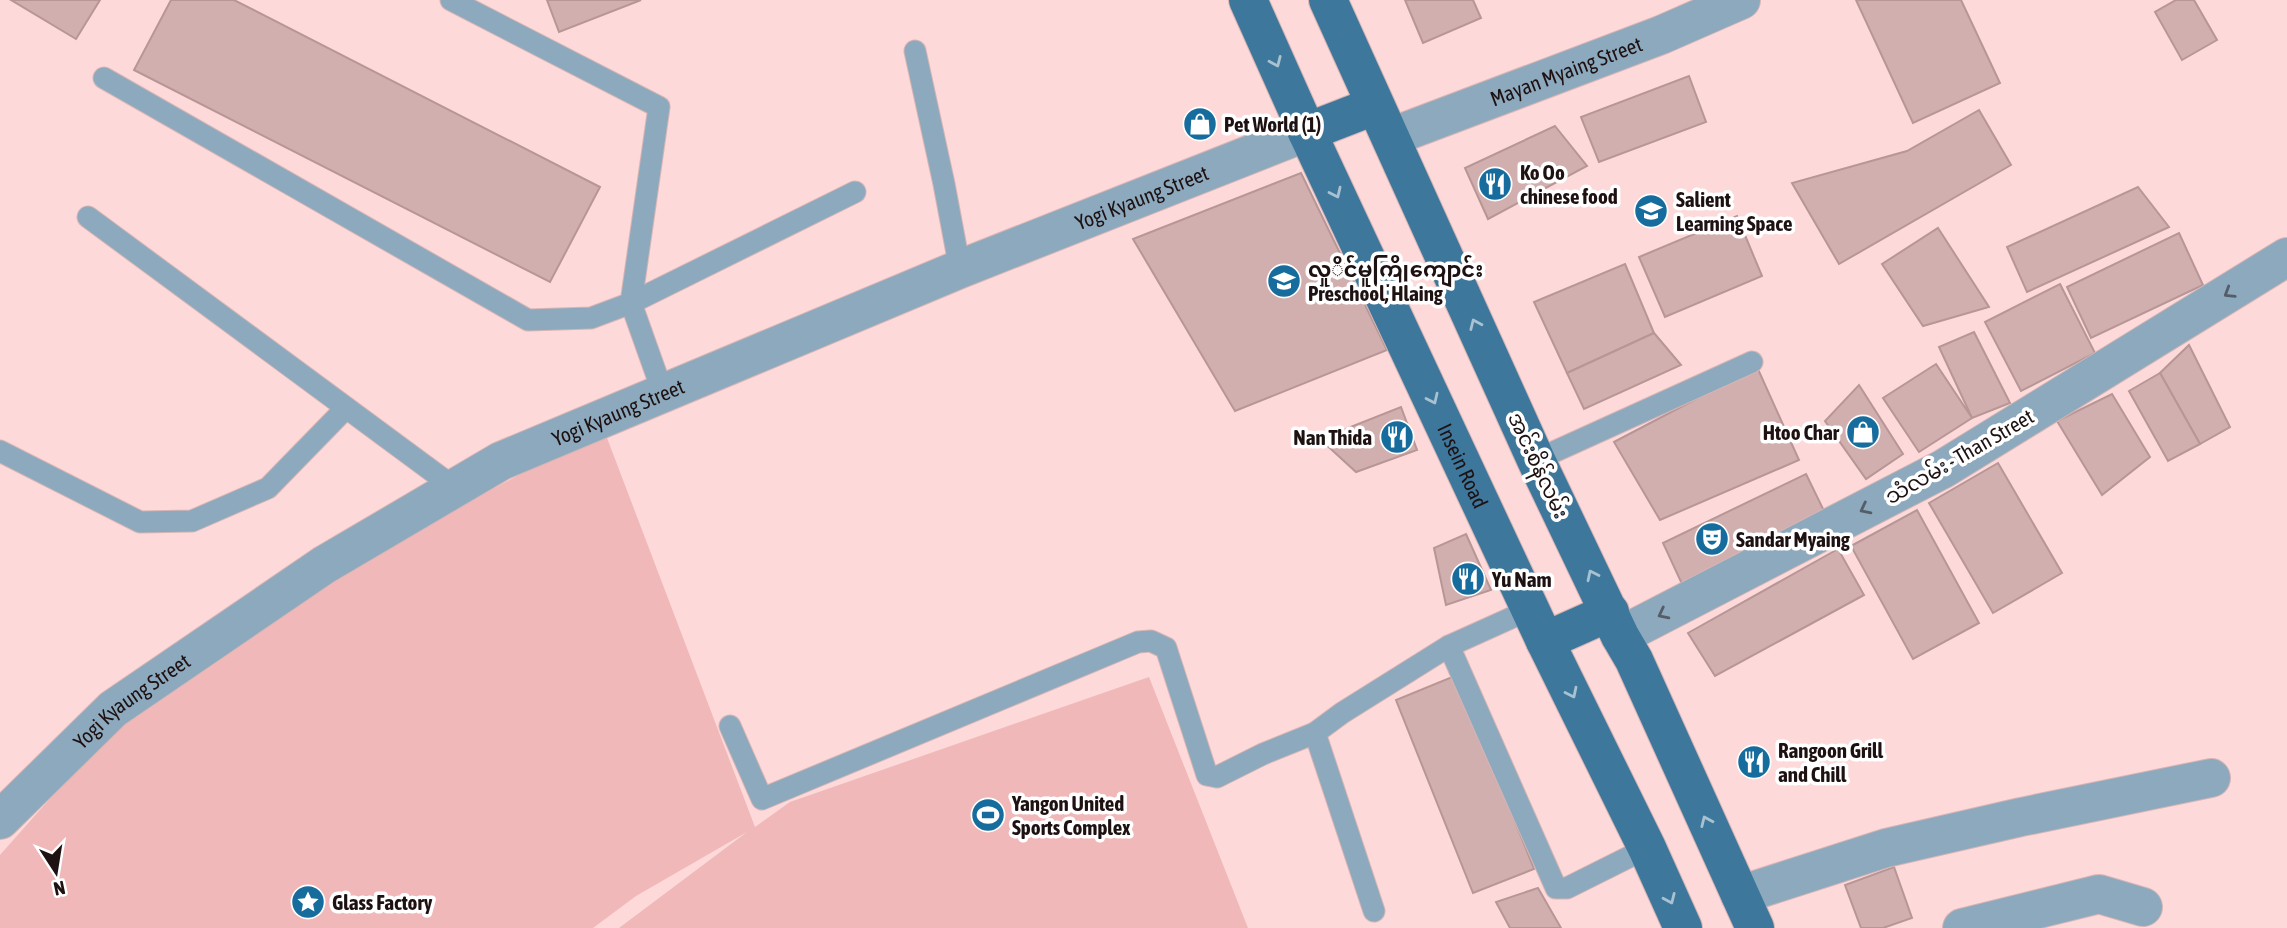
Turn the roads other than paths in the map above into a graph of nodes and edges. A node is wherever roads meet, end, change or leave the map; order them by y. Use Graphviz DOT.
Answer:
graph roads {
  1 [pos="451,0"];
  2 [pos="1248,0"];
  3 [pos="1328,0"];
  4 [pos="1741,0"];
  5 [pos="915,51"];
  6 [pos="104,78"];
  7 [pos="1382,121"];
  8 [pos="1307,132"];
  9 [pos="855,192"];
  10 [pos="88,217"];
  11 [pos="2287,257"];
  12 [pos="960,269"];
  13 [pos="631,303"];
  14 [pos="1752,362"];
  15 [pos="663,393"];
  16 [pos="346,408"];
  17 [pos="0,451"];
  18 [pos="1536,460"];
  19 [pos="455,488"];
  20 [pos="1615,624"];
  21 [pos="1538,625"];
  22 [pos="1449,646"];
  23 [pos="730,726"];
  24 [pos="1315,733"];
  25 [pos="2211,778"];
  26 [pos="3,811"];
  27 [pos="1647,848"];
  28 [pos="2143,907"];
  29 [pos="1374,911"];
  30 [pos="1743,917"];
  31 [pos="1683,928"];
  32 [pos="1962,928"];
  1 -- 13 [label="lane"];
  2 -- 8 [label="main road, Insein Road, one-way"];
  3 -- 7 [label="main road, အင်းစိန်လမ်း"];
  4 -- 7 [label="street, Mayan Myaing Street"];
  5 -- 12 [label="lane"];
  6 -- 13 [label="lane"];
  7 -- 8 [label="main road"];
  18 -- 7 [label="main road, အင်းစိန်လမ်း, one-way"];
  8 -- 12 [label="street, Yogi Kyaung Street"];
  8 -- 21 [label="main road, Insein Road, one-way"];
  9 -- 13 [label="lane"];
  10 -- 16 [label="lane"];
  11 -- 20 [label="street, သံလမ်း - Than Street, one-way"];
  12 -- 15 [label="street, Yogi Kyaung Street"];
  13 -- 15 [label="lane"];
  14 -- 18 [label="lane"];
  15 -- 19 [label="street, Yogi Kyaung Street"];
  16 -- 17 [label="lane"];
  16 -- 19 [label="lane"];
  20 -- 18 [label="main road, အင်းစိန်လမ်း, one-way"];
  19 -- 26 [label="street, Yogi Kyaung Street"];
  20 -- 21 [label="main road"];
  30 -- 20 [label="main road, အင်းစိန်လမ်း, one-way"];
  21 -- 22 [label="lane"];
  21 -- 27 [label="main road, Insein Road, one-way"];
  22 -- 24 [label="lane"];
  22 -- 27 [label="lane"];
  23 -- 24 [label="lane"];
  24 -- 29 [label="lane"];
  25 -- 30 [label="street"];
  27 -- 31 [label="main road, Insein Road, one-way"];
  28 -- 32 [label="street"];
}
